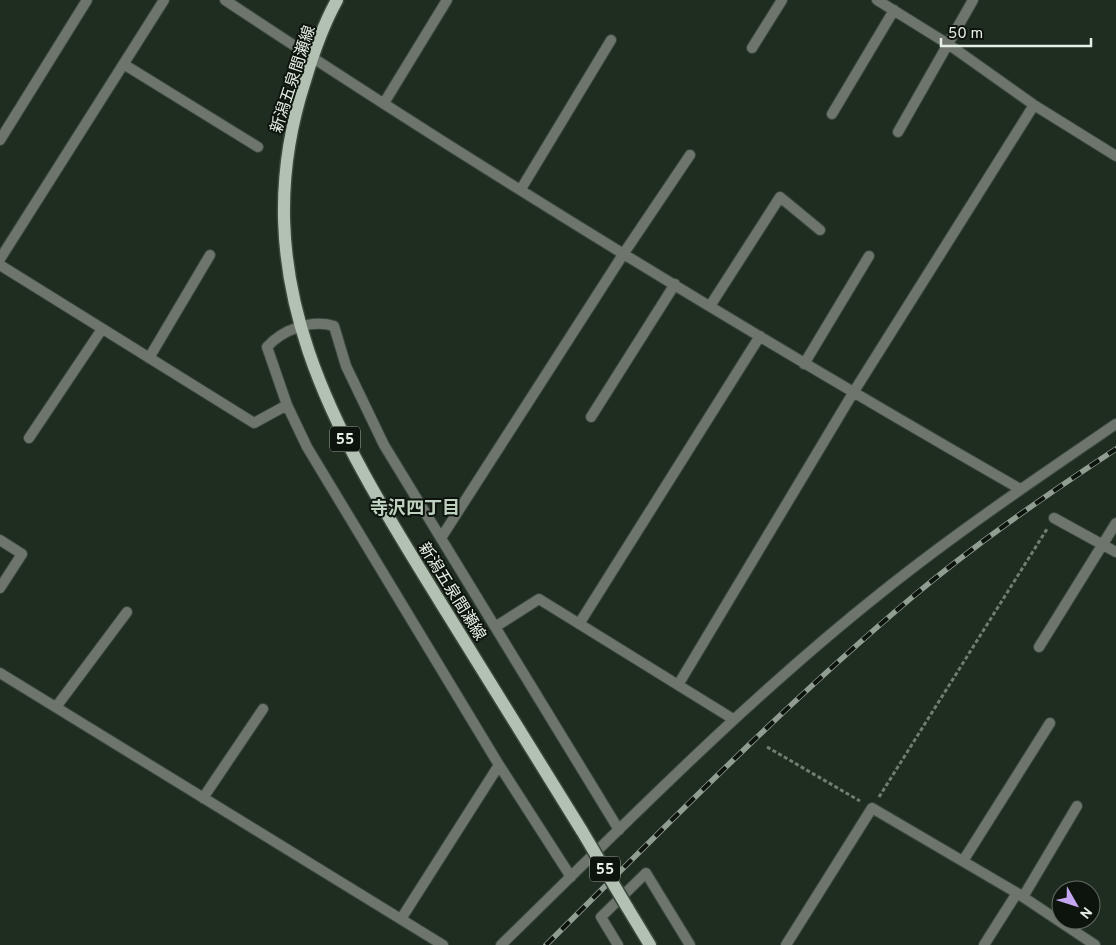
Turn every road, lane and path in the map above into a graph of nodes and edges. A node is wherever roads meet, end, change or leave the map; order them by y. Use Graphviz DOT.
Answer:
graph roads {
  1 [pos="87,0"];
  2 [pos="164,0"];
  3 [pos="225,0"];
  4 [pos="337,0"];
  5 [pos="448,0"];
  6 [pos="782,0"];
  7 [pos="877,0"];
  8 [pos="973,0"];
  9 [pos="894,10"];
  10 [pos="611,40"];
  11 [pos="948,44"];
  12 [pos="752,48"];
  13 [pos="312,58"];
  14 [pos="124,64"];
  15 [pos="384,102"];
  16 [pos="1034,105"];
  17 [pos="832,114"];
  18 [pos="898,132"];
  19 [pos="0,140"];
  20 [pos="258,148"];
  21 [pos="690,155"];
  22 [pos="1116,156"];
  23 [pos="521,189"];
  24 [pos="820,230"];
  25 [pos="624,253"];
  26 [pos="210,255"];
  27 [pos="869,256"];
  28 [pos="0,259"];
  29 [pos="0,265"];
  30 [pos="675,284"];
  31 [pos="710,306"];
  32 [pos="301,327"];
  33 [pos="102,329"];
  34 [pos="760,336"];
  35 [pos="149,358"];
  36 [pos="804,364"];
  37 [pos="853,393"];
  38 [pos="287,405"];
  39 [pos="591,417"];
  40 [pos="1116,424"];
  41 [pos="29,438"];
  42 [pos="1020,489"];
  43 [pos="1054,518"];
  44 [pos="1116,523"];
  45 [pos="440,538"];
  46 [pos="0,540"];
  47 [pos="1102,543"];
  48 [pos="1116,552"];
  49 [pos="0,588"];
  50 [pos="127,612"];
  51 [pos="580,624"];
  52 [pos="495,627"];
  53 [pos="1039,647"];
  54 [pos="0,673"];
  55 [pos="678,685"];
  56 [pos="56,707"];
  57 [pos="263,709"];
  58 [pos="733,719"];
  59 [pos="1050,723"];
  60 [pos="767,747"];
  61 [pos="499,765"];
  62 [pos="203,798"];
  63 [pos="1077,806"];
  64 [pos="872,808"];
  65 [pos="619,830"];
  66 [pos="963,862"];
  67 [pos="571,877"];
  68 [pos="1020,895"];
  69 [pos="401,919"];
  70 [pos="444,945"];
  71 [pos="501,945"];
  72 [pos="618,945"];
  73 [pos="650,945"];
  74 [pos="690,945"];
  75 [pos="786,945"];
  76 [pos="984,945"];
  77 [pos="1094,945"];
  1 -- 19 [label="street"];
  2 -- 14 [label="street"];
  3 -- 13 [label="street"];
  4 -- 13 [label="main road, 新潟五泉間瀬線 / 55"];
  5 -- 15 [label="street"];
  6 -- 12 [label="street"];
  7 -- 9 [label="street"];
  8 -- 11 [label="street"];
  9 -- 11 [label="street"];
  9 -- 17 [label="street"];
  10 -- 23 [label="street"];
  11 -- 16 [label="street"];
  11 -- 18 [label="street"];
  13 -- 15 [label="street"];
  13 -- 32 [label="main road, 新潟五泉間瀬線 / 55"];
  14 -- 20 [label="street"];
  14 -- 28 [label="street"];
  15 -- 23 [label="street"];
  16 -- 22 [label="street"];
  16 -- 37 [label="street"];
  21 -- 25 [label="street"];
  23 -- 25 [label="street"];
  24 -- 31 [label="street"];
  25 -- 30 [label="street"];
  25 -- 45 [label="street"];
  26 -- 35 [label="street"];
  27 -- 36 [label="street"];
  29 -- 33 [label="street"];
  30 -- 31 [label="street"];
  30 -- 39 [label="street"];
  31 -- 34 [label="street"];
  32 -- 38 [label="street"];
  32 -- 45 [label="street"];
  32 -- 73 [label="main road, 新潟五泉間瀬線 / 55, bridge"];
  33 -- 35 [label="street"];
  33 -- 41 [label="street"];
  34 -- 36 [label="street"];
  34 -- 51 [label="street"];
  35 -- 38 [label="street"];
  36 -- 37 [label="street"];
  37 -- 42 [label="street"];
  37 -- 55 [label="street"];
  38 -- 61 [label="street"];
  40 -- 42 [label="street"];
  42 -- 58 [label="street"];
  43 -- 47 [label="street"];
  43 -- 64 [label="path"];
  44 -- 47 [label="street"];
  45 -- 52 [label="street"];
  46 -- 49 [label="street"];
  47 -- 48 [label="street"];
  47 -- 53 [label="street"];
  50 -- 56 [label="street"];
  51 -- 52 [label="street"];
  51 -- 55 [label="street"];
  52 -- 65 [label="street"];
  54 -- 56 [label="street"];
  55 -- 58 [label="street"];
  56 -- 62 [label="street"];
  57 -- 62 [label="street"];
  58 -- 65 [label="street"];
  59 -- 66 [label="street"];
  60 -- 64 [label="path"];
  61 -- 67 [label="street"];
  61 -- 69 [label="street"];
  62 -- 69 [label="street"];
  63 -- 68 [label="street"];
  64 -- 66 [label="street"];
  64 -- 75 [label="street"];
  65 -- 67 [label="street"];
  66 -- 68 [label="street"];
  67 -- 71 [label="street"];
  68 -- 76 [label="street"];
  68 -- 77 [label="street"];
  69 -- 70 [label="street"];
  72 -- 74 [label="street"];
}
